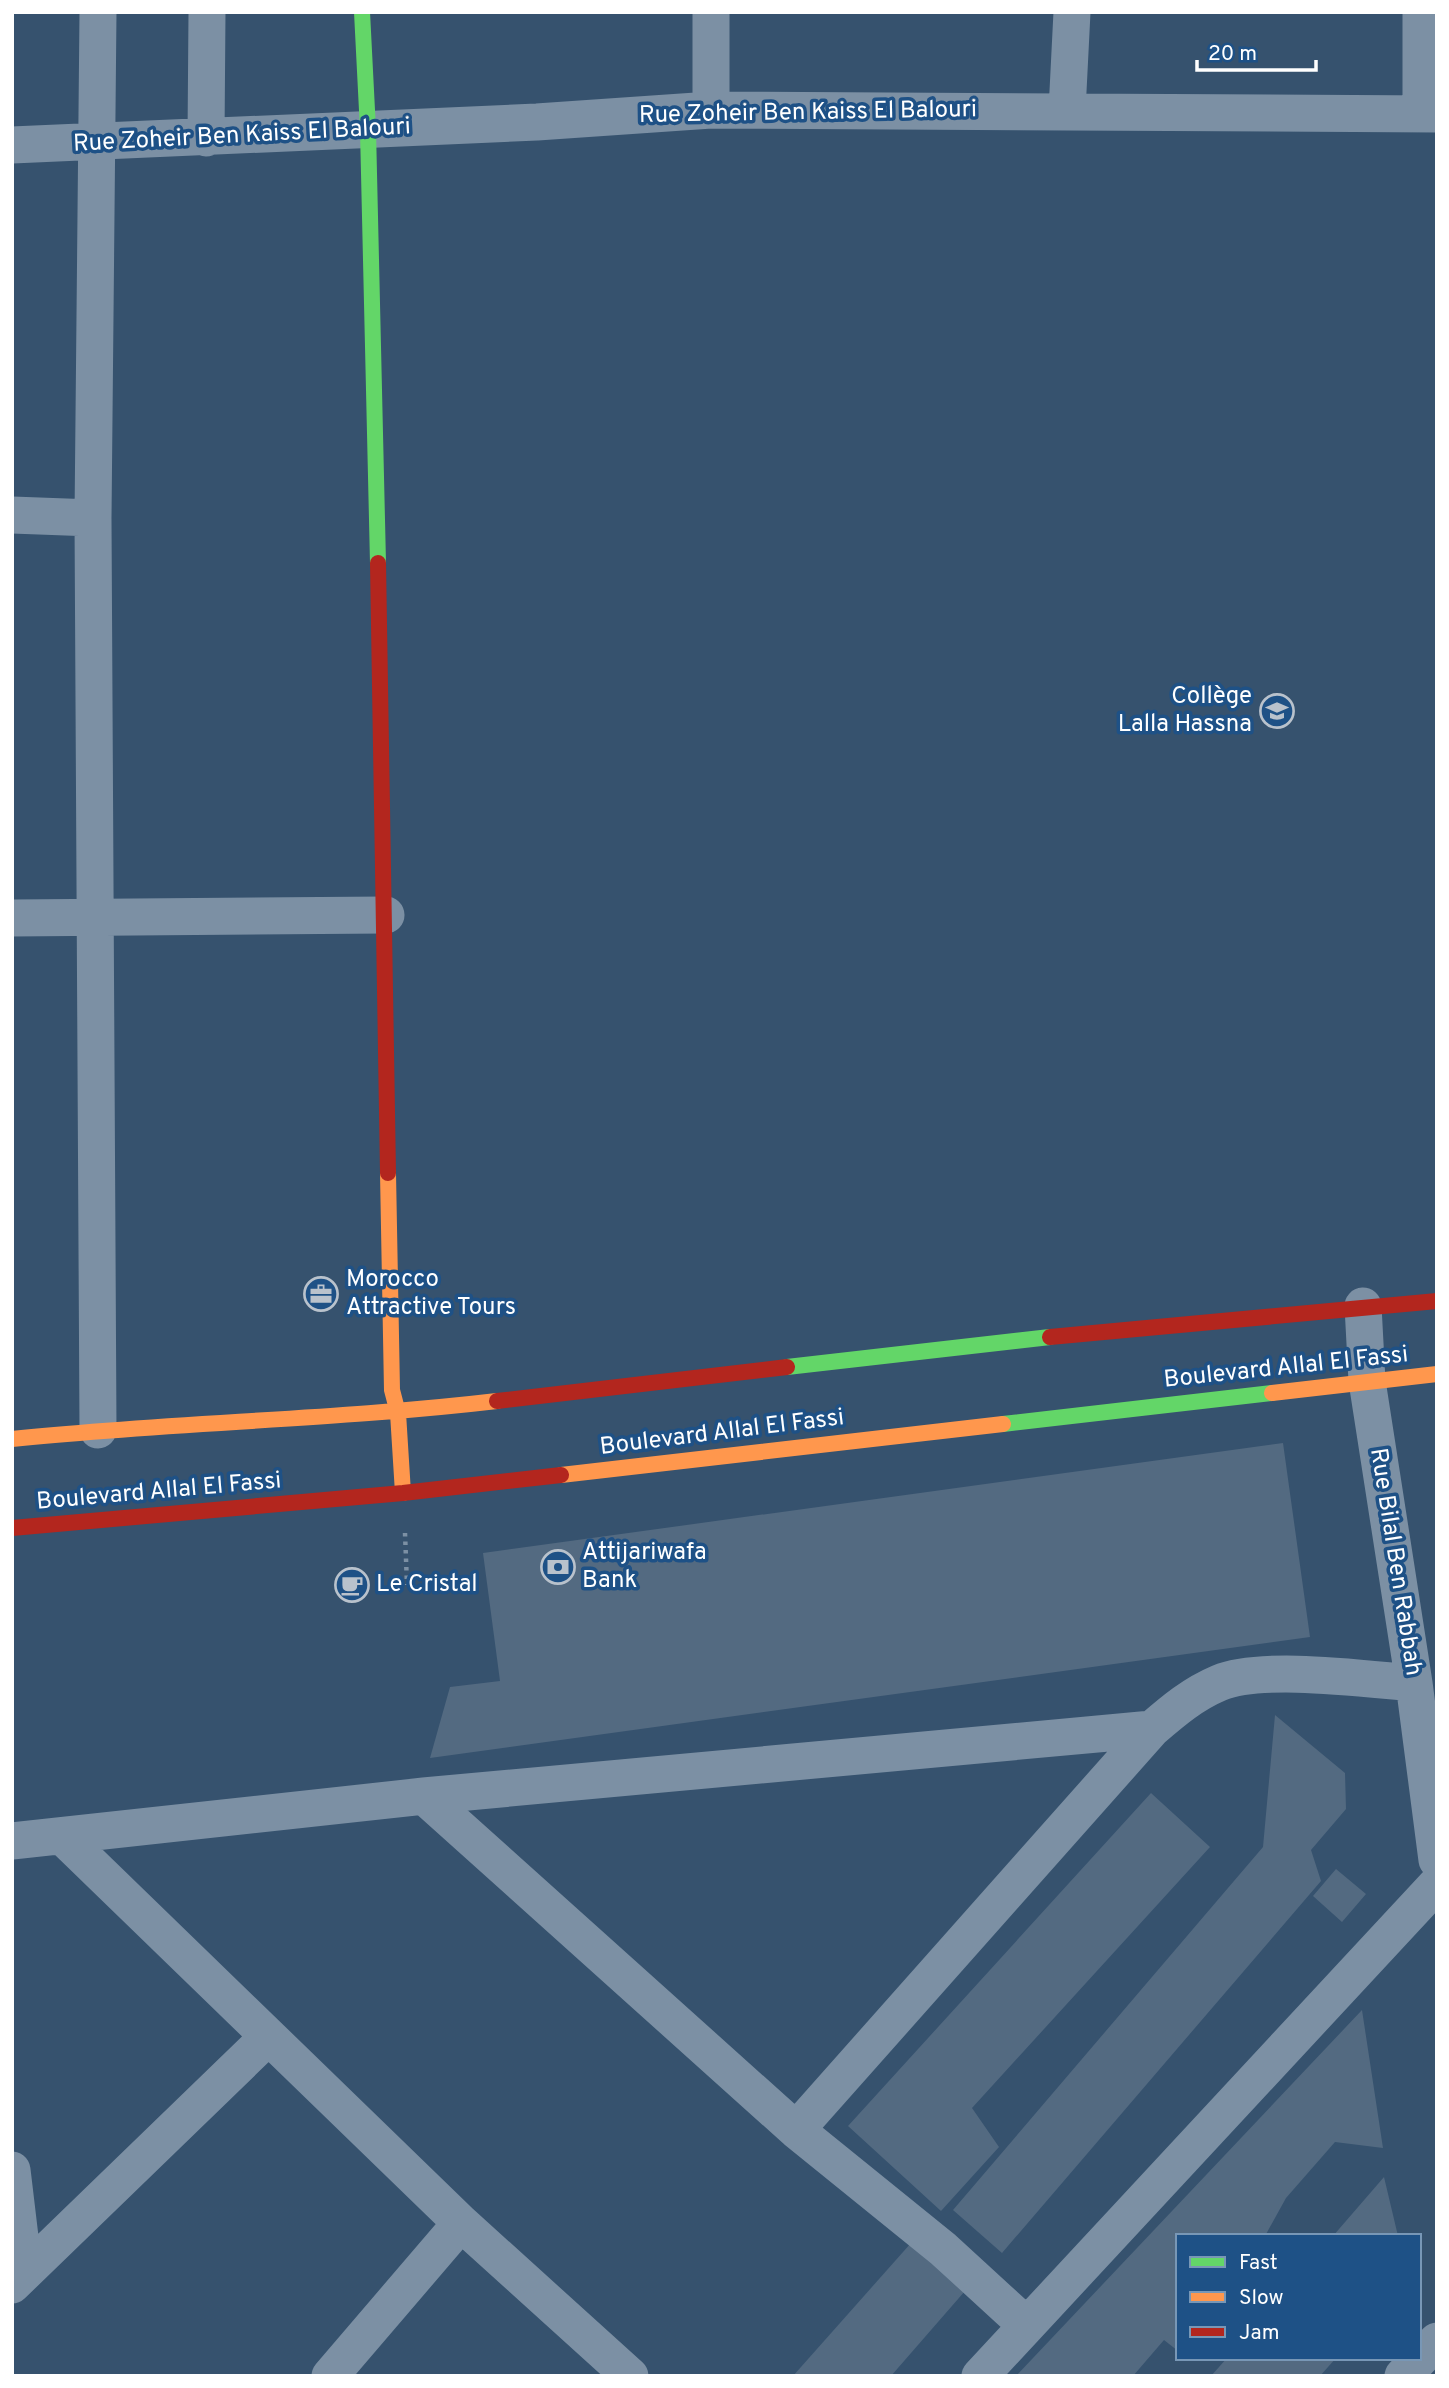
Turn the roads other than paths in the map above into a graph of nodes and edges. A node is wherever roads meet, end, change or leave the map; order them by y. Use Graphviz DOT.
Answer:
graph roads {
  1 [pos="97,12"];
  2 [pos="207,12"];
  3 [pos="362,12"];
  4 [pos="711,12"];
  5 [pos="1072,12"];
  6 [pos="1421,12"];
  7 [pos="710,110"];
  8 [pos="1067,111"];
  9 [pos="1429,114"];
  10 [pos="368,130"];
  11 [pos="206,138"];
  12 [pos="98,144"];
  13 [pos="12,145"];
  14 [pos="12,515"];
  15 [pos="93,519"];
  16 [pos="386,915"];
  17 [pos="94,916"];
  18 [pos="12,918"];
  19 [pos="1437,1301"];
  20 [pos="1363,1306"];
  21 [pos="1437,1374"];
  22 [pos="1367,1381"];
  23 [pos="398,1413"];
  24 [pos="98,1430"];
  25 [pos="12,1440"];
  26 [pos="403,1493"];
  27 [pos="12,1528"];
  28 [pos="1414,1683"];
  29 [pos="1152,1729"];
  30 [pos="424,1796"];
  31 [pos="62,1836"];
  32 [pos="12,1841"];
  33 [pos="1437,1860"];
  34 [pos="1437,1884"];
  35 [pos="267,2038"];
  36 [pos="796,2130"];
  37 [pos="12,2171"];
  38 [pos="461,2223"];
  39 [pos="18,2278"];
  40 [pos="1027,2325"];
  41 [pos="1437,2341"];
  42 [pos="1421,2357"];
  43 [pos="1419,2360"];
  44 [pos="330,2376"];
  45 [pos="630,2376"];
  46 [pos="980,2376"];
  47 [pos="1403,2376"];
  1 -- 12 [label="street"];
  2 -- 11 [label="street"];
  3 -- 10 [label="main road"];
  4 -- 7 [label="street"];
  5 -- 8 [label="street"];
  6 -- 9 [label="street"];
  7 -- 8 [label="street, Rue Zoheir Ben Kaiss El Balouri"];
  7 -- 10 [label="street, Rue Zoheir Ben Kaiss El Balouri"];
  8 -- 9 [label="street, Rue Zoheir Ben Kaiss El Balouri"];
  10 -- 11 [label="street, Rue Zoheir Ben Kaiss El Balouri"];
  10 -- 16 [label="main road"];
  11 -- 12 [label="street, Rue Zoheir Ben Kaiss El Balouri"];
  12 -- 13 [label="street, Rue Zoheir Ben Kaiss El Balouri"];
  12 -- 15 [label="street"];
  14 -- 15 [label="street"];
  15 -- 17 [label="street"];
  16 -- 17 [label="street"];
  16 -- 23 [label="main road"];
  17 -- 18 [label="street"];
  17 -- 24 [label="street"];
  19 -- 20 [label="main road"];
  20 -- 22 [label="street, Rue Bilal Ben Rabbah"];
  20 -- 23 [label="main road"];
  21 -- 22 [label="main road, Boulevard Allal El Fassi"];
  22 -- 26 [label="main road, Boulevard Allal El Fassi"];
  22 -- 28 [label="street, Rue Bilal Ben Rabbah"];
  23 -- 24 [label="main road"];
  23 -- 26 [label="main road"];
  24 -- 25 [label="main road"];
  26 -- 27 [label="main road, Boulevard Allal El Fassi"];
  28 -- 29 [label="street"];
  28 -- 33 [label="street, Rue Bilal Ben Rabbah"];
  29 -- 30 [label="street"];
  29 -- 36 [label="street"];
  30 -- 31 [label="street"];
  30 -- 36 [label="street"];
  31 -- 32 [label="street"];
  31 -- 35 [label="street"];
  34 -- 40 [label="street"];
  35 -- 38 [label="street"];
  35 -- 39 [label="street"];
  36 -- 40 [label="street"];
  37 -- 39 [label="street"];
  38 -- 44 [label="street"];
  38 -- 45 [label="street"];
  40 -- 46 [label="street"];
  41 -- 42 [label="street"];
  43 -- 47 [label="street"];
}
